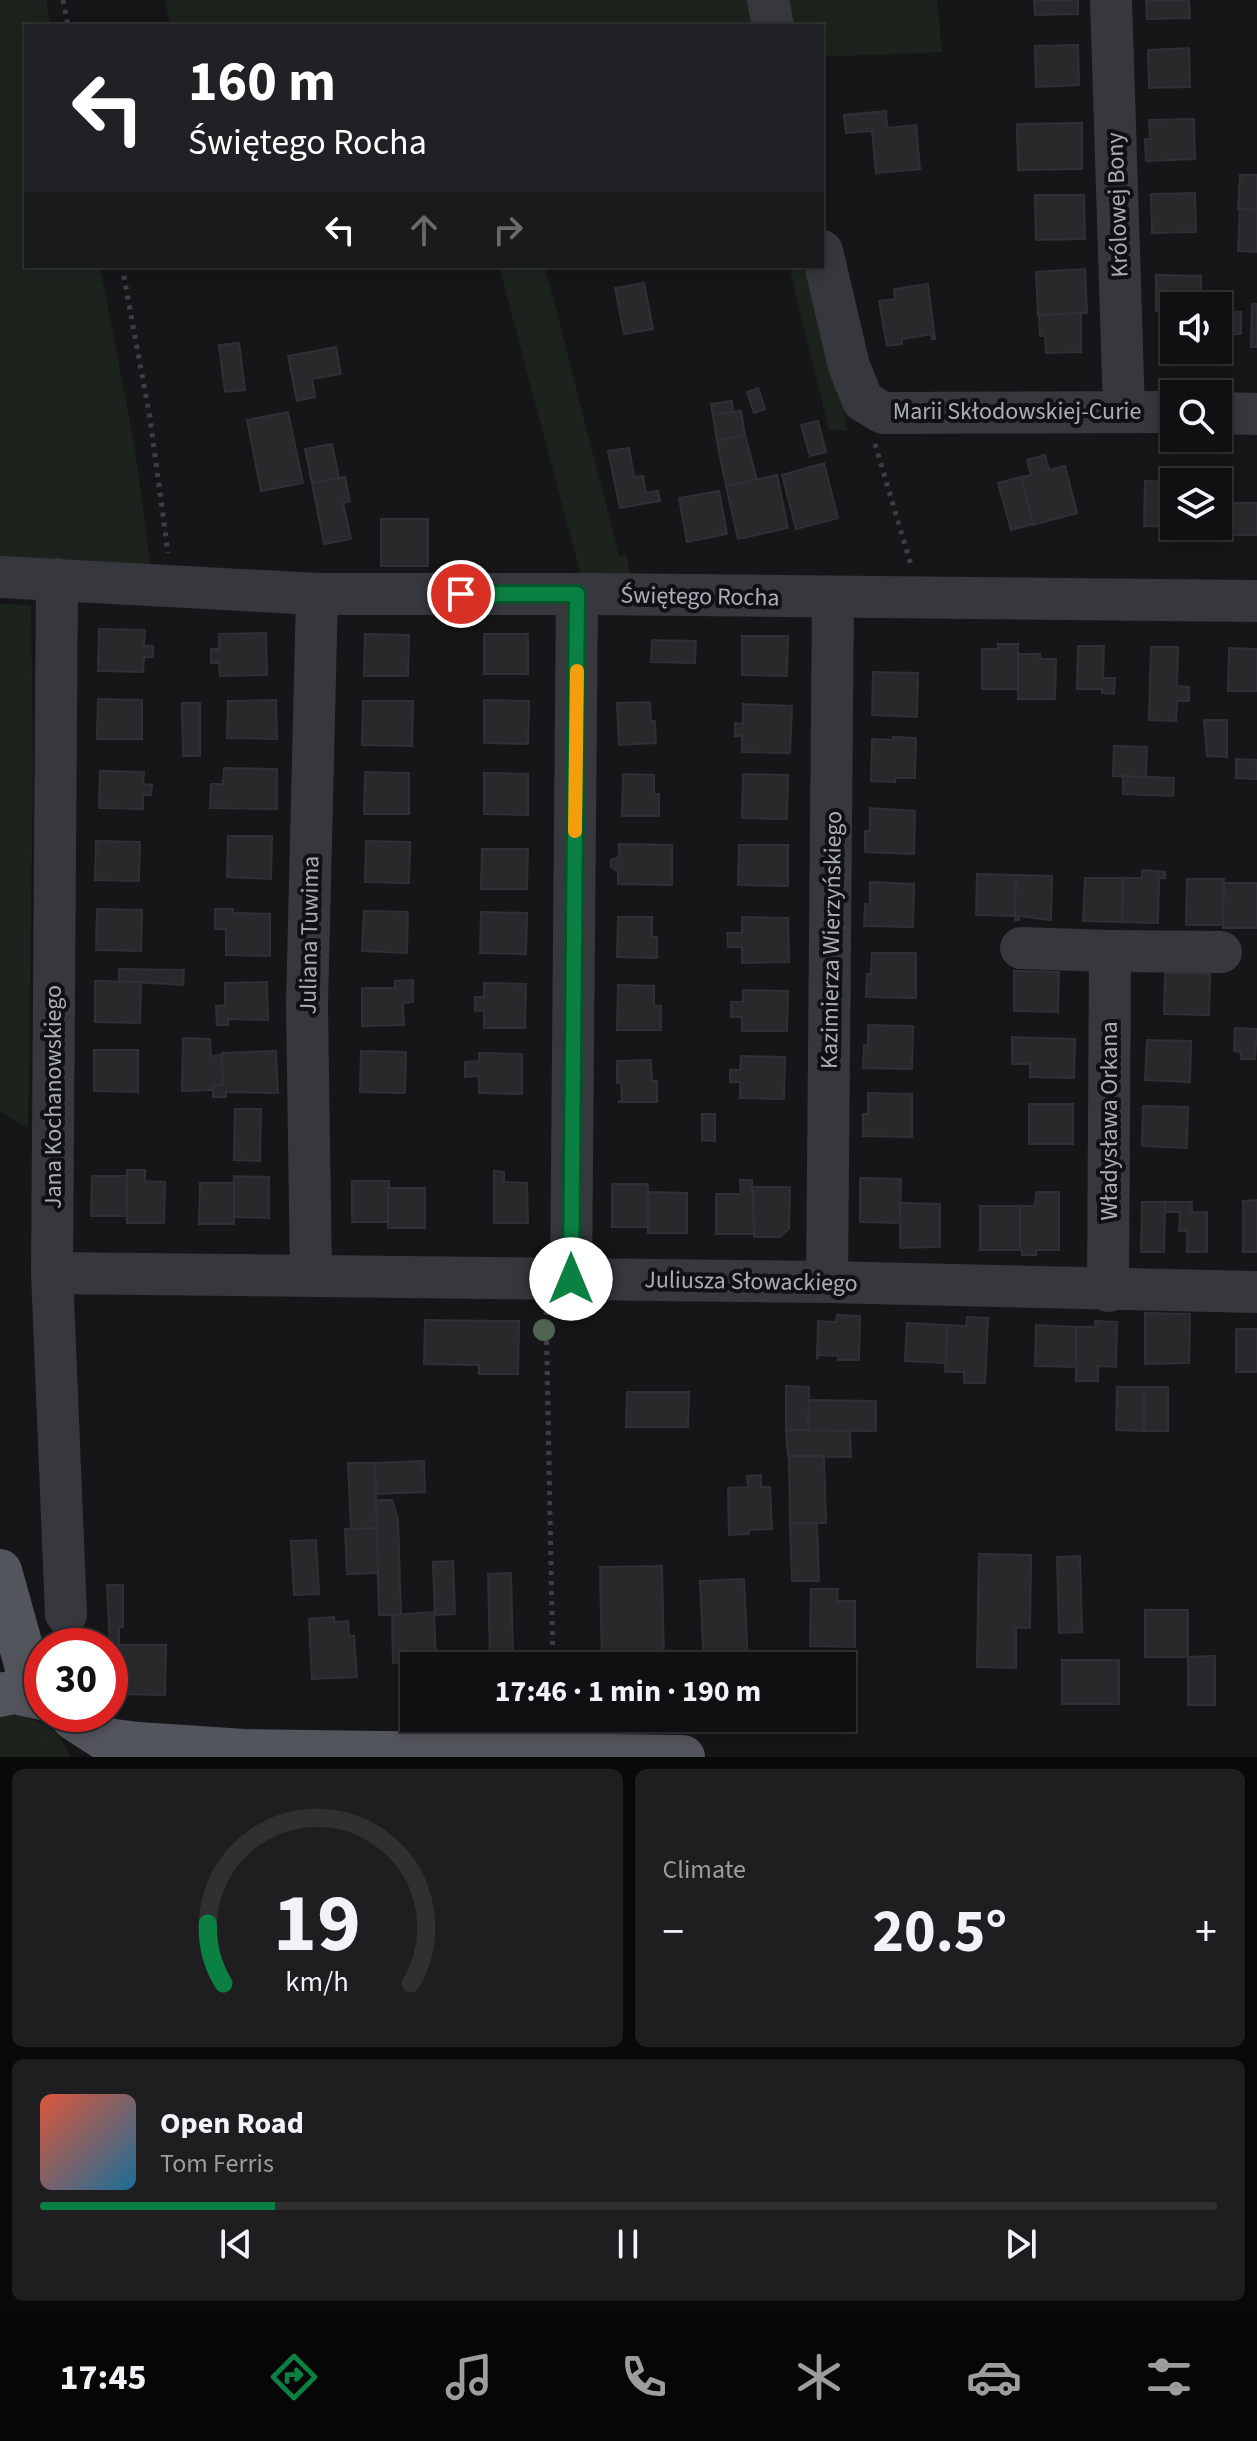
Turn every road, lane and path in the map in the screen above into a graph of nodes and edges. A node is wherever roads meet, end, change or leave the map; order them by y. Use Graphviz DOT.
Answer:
graph roads {
  1 [pos="63,0"];
  2 [pos="768,0"];
  3 [pos="1111,0"];
  4 [pos="68,24"];
  5 [pos="773,24"];
  6 [pos="824,260"];
  7 [pos="122,268"];
  8 [pos="863,401"];
  9 [pos="1124,411"];
  10 [pos="1160,412"];
  11 [pos="1232,413"];
  12 [pos="1257,414"];
  13 [pos="0,577"];
  14 [pos="57,579"];
  15 [pos="169,587"];
  16 [pos="317,594"];
  17 [pos="577,594"];
  18 [pos="833,597"];
  19 [pos="916,598"];
  20 [pos="1257,601"];
  21 [pos="1021,948"];
  22 [pos="1110,951"];
  23 [pos="1221,952"];
  24 [pos="52,1273"];
  25 [pos="311,1276"];
  26 [pos="558,1278"];
  27 [pos="827,1282"];
  28 [pos="1108,1291"];
  29 [pos="1257,1292"];
  30 [pos="0,1571"];
  31 [pos="66,1614"];
  32 [pos="553,1652"];
  33 [pos="24,1657"];
  34 [pos="0,1695"];
  35 [pos="24,1695"];
  36 [pos="80,1732"];
  37 [pos="95,1732"];
  38 [pos="231,1754"];
  39 [pos="589,1756"];
  40 [pos="91,1757"];
  41 [pos="683,1757"];
  1 -- 4 [label="path"];
  2 -- 5 [label="street"];
  3 -- 9 [label="street, Królowej Bony"];
  6 -- 8 [label="street"];
  7 -- 15 [label="path"];
  8 -- 9 [label="street, Marii Skłodowskiej-Curie"];
  8 -- 19 [label="path"];
  9 -- 10 [label="street, Marii Skłodowskiej-Curie"];
  11 -- 12 [label="street"];
  13 -- 14 [label="street, Świętego Rocha"];
  14 -- 15 [label="street, Świętego Rocha"];
  14 -- 24 [label="street, Jana Kochanowskiego"];
  15 -- 16 [label="street, Świętego Rocha"];
  16 -- 17 [label="street, Świętego Rocha"];
  16 -- 25 [label="street, Juliana Tuwima"];
  17 -- 18 [label="street, Świętego Rocha"];
  17 -- 26 [label="street"];
  18 -- 19 [label="street, Świętego Rocha"];
  18 -- 27 [label="street, Kazimierza Wierzyńskiego"];
  19 -- 20 [label="street, Świętego Rocha"];
  21 -- 22 [label="street"];
  22 -- 23 [label="street"];
  22 -- 28 [label="street, Władysława Orkana"];
  24 -- 25 [label="street, Juliusza Słowackiego"];
  24 -- 31 [label="street, Jana Kochanowskiego"];
  25 -- 26 [label="street, Juliusza Słowackiego"];
  26 -- 27 [label="street, Juliusza Słowackiego"];
  26 -- 32 [label="path"];
  27 -- 28 [label="street, Juliusza Słowackiego"];
  28 -- 29 [label="street, Juliusza Słowackiego"];
  30 -- 33 [label="main road"];
  34 -- 35 [label="main road"];
  36 -- 40 [label="main road"];
  37 -- 38 [label="main road"];
  38 -- 39 [label="main road"];
  39 -- 41 [label="main road"];
}
